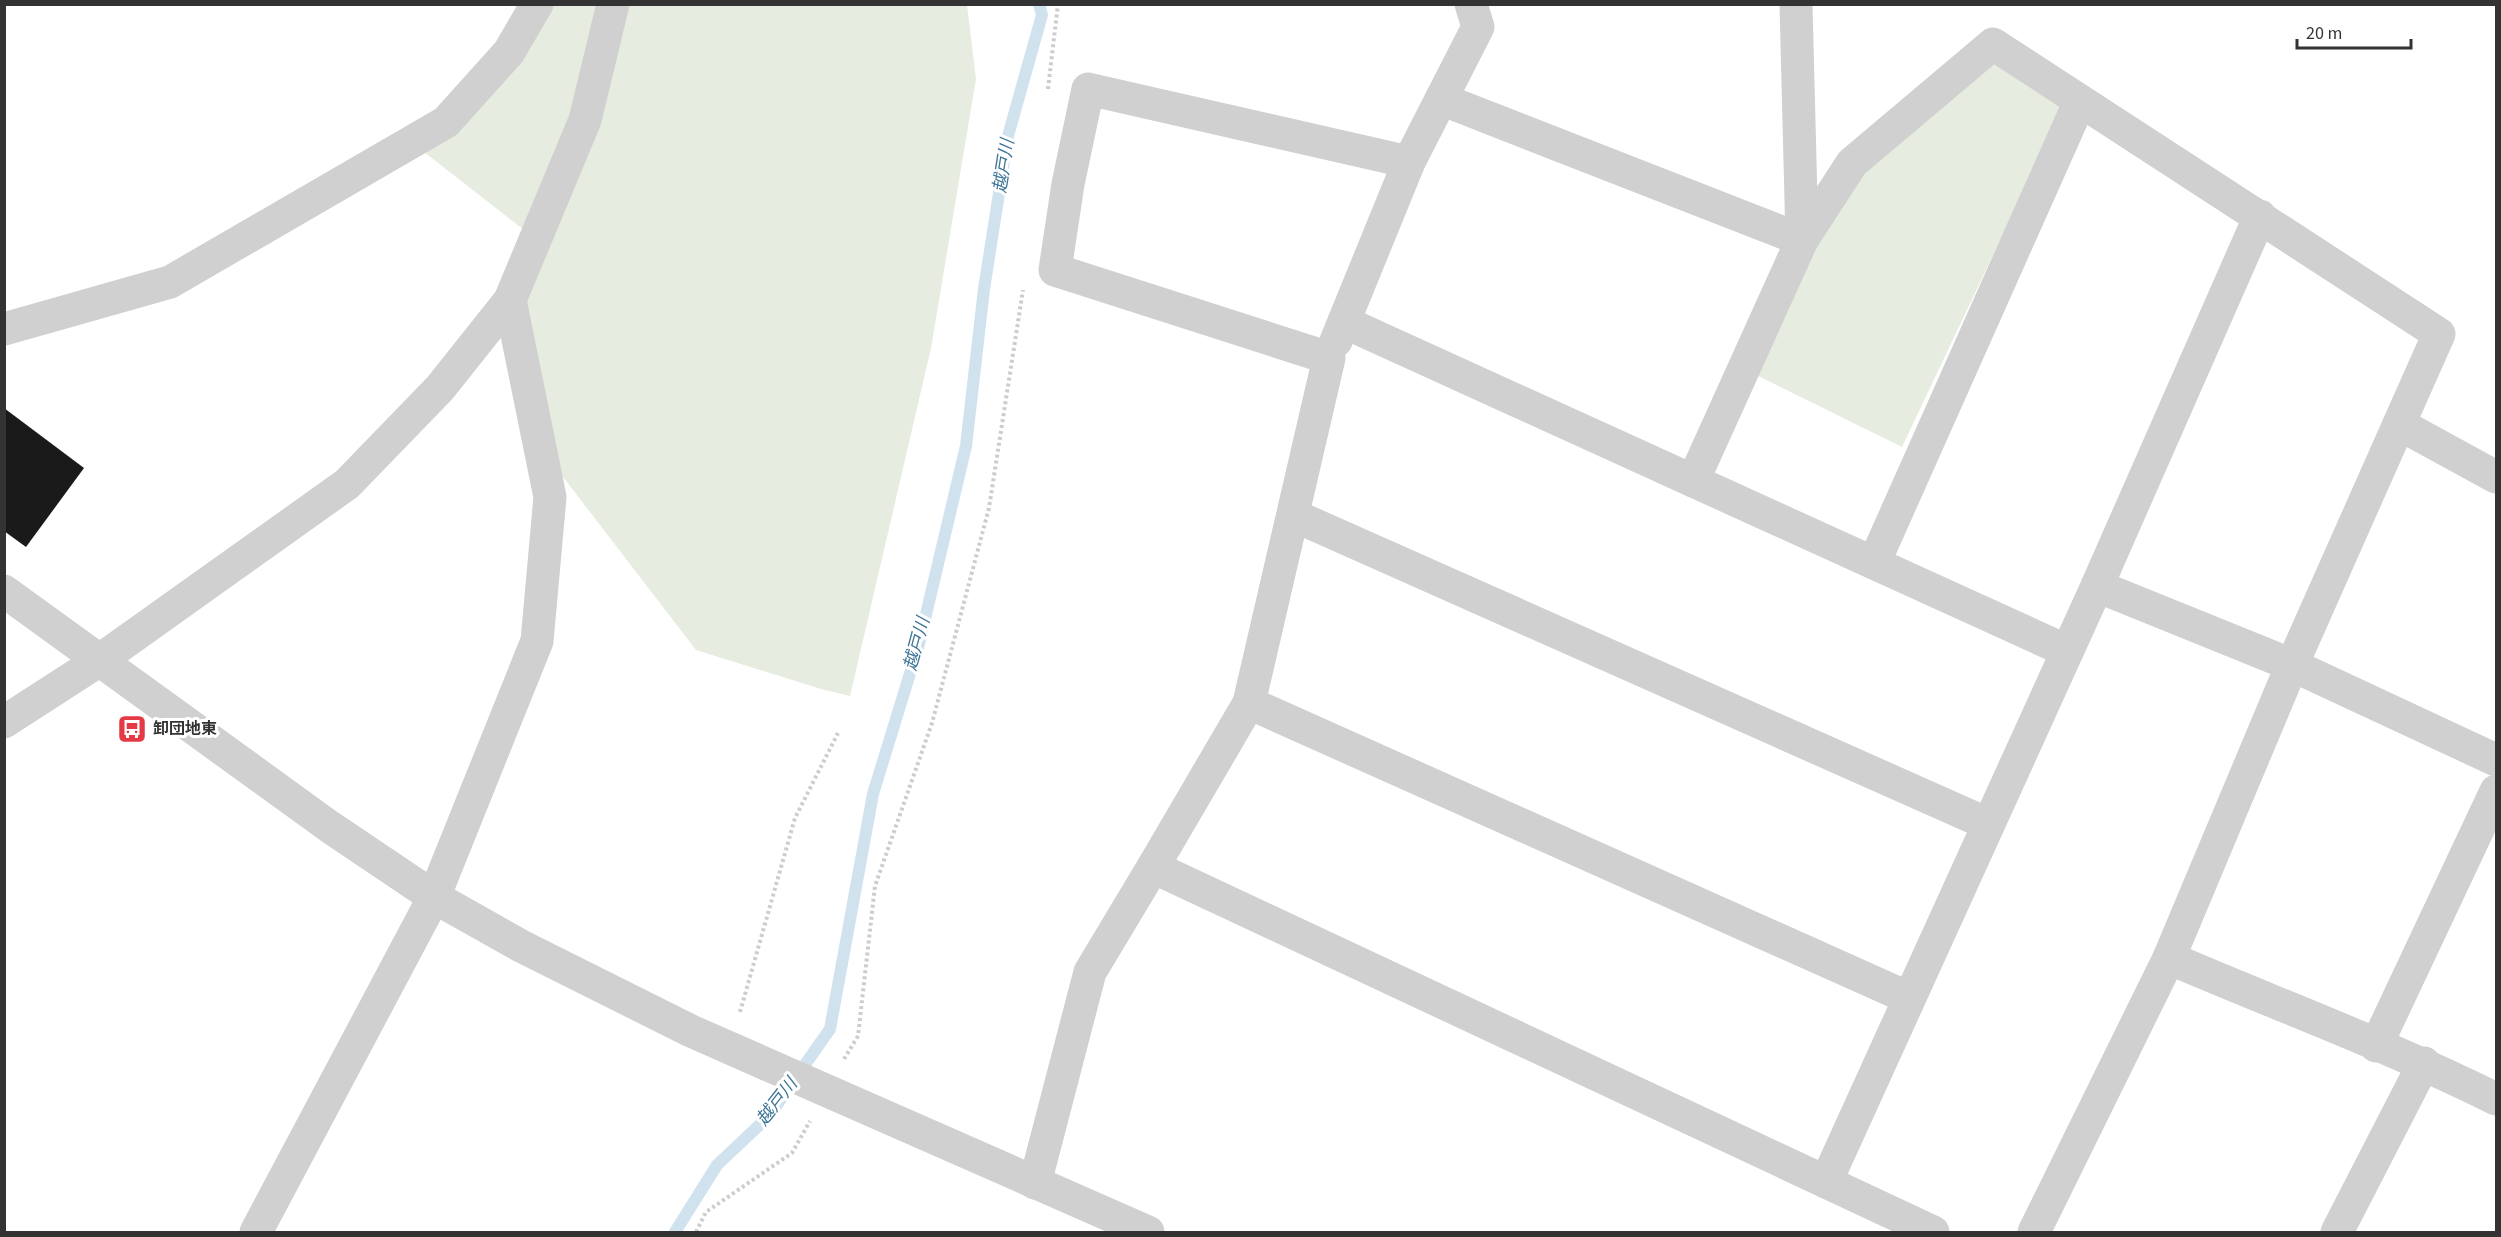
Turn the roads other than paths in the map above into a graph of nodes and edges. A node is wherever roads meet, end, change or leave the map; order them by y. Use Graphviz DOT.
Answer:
graph roads {
  1 [pos="537,4"];
  2 [pos="613,4"];
  3 [pos="1471,4"];
  4 [pos="1796,4"];
  5 [pos="1441,99"];
  6 [pos="2080,101"];
  7 [pos="1409,162"];
  8 [pos="2260,216"];
  9 [pos="1802,240"];
  10 [pos="510,300"];
  11 [pos="1344,322"];
  12 [pos="4,329"];
  13 [pos="1329,358"];
  14 [pos="2399,424"];
  15 [pos="2496,477"];
  16 [pos="1693,481"];
  17 [pos="1294,516"];
  18 [pos="1874,563"];
  19 [pos="2097,586"];
  20 [pos="4,591"];
  21 [pos="2067,651"];
  22 [pos="100,660"];
  23 [pos="2292,665"];
  24 [pos="1249,704"];
  25 [pos="4,722"];
  26 [pos="2496,759"];
  27 [pos="2496,791"];
  28 [pos="1988,824"];
  29 [pos="1153,867"];
  30 [pos="434,897"];
  31 [pos="2169,958"];
  32 [pos="1909,998"];
  33 [pos="2376,1046"];
  34 [pos="2424,1063"];
  35 [pos="2496,1099"];
  36 [pos="1826,1182"];
  37 [pos="1035,1183"];
  38 [pos="256,1233"];
  39 [pos="1148,1233"];
  40 [pos="1933,1233"];
  41 [pos="2034,1233"];
  42 [pos="2337,1233"];
  1 -- 12 [label="street"];
  2 -- 10 [label="street"];
  3 -- 5 [label="street"];
  4 -- 9 [label="street"];
  5 -- 7 [label="street"];
  5 -- 9 [label="street"];
  6 -- 8 [label="street"];
  6 -- 9 [label="street"];
  6 -- 18 [label="street"];
  7 -- 11 [label="street"];
  7 -- 13 [label="street"];
  8 -- 14 [label="street"];
  8 -- 19 [label="street"];
  9 -- 16 [label="street"];
  10 -- 22 [label="street"];
  10 -- 30 [label="street"];
  11 -- 13 [label="street"];
  11 -- 16 [label="street"];
  13 -- 17 [label="street"];
  14 -- 15 [label="street"];
  14 -- 23 [label="street"];
  16 -- 18 [label="street"];
  17 -- 24 [label="street"];
  17 -- 28 [label="street"];
  18 -- 21 [label="street"];
  19 -- 21 [label="street"];
  19 -- 23 [label="street"];
  20 -- 22 [label="street"];
  21 -- 28 [label="street"];
  22 -- 25 [label="street"];
  22 -- 30 [label="street"];
  23 -- 26 [label="street"];
  23 -- 31 [label="street"];
  24 -- 29 [label="street"];
  24 -- 32 [label="street"];
  27 -- 33 [label="street"];
  28 -- 32 [label="street"];
  29 -- 36 [label="street"];
  29 -- 37 [label="street"];
  30 -- 37 [label="street"];
  30 -- 38 [label="street"];
  31 -- 33 [label="street"];
  31 -- 41 [label="street"];
  32 -- 36 [label="street"];
  33 -- 34 [label="street"];
  34 -- 35 [label="street"];
  34 -- 42 [label="street"];
  36 -- 40 [label="street"];
  37 -- 39 [label="street"];
}
